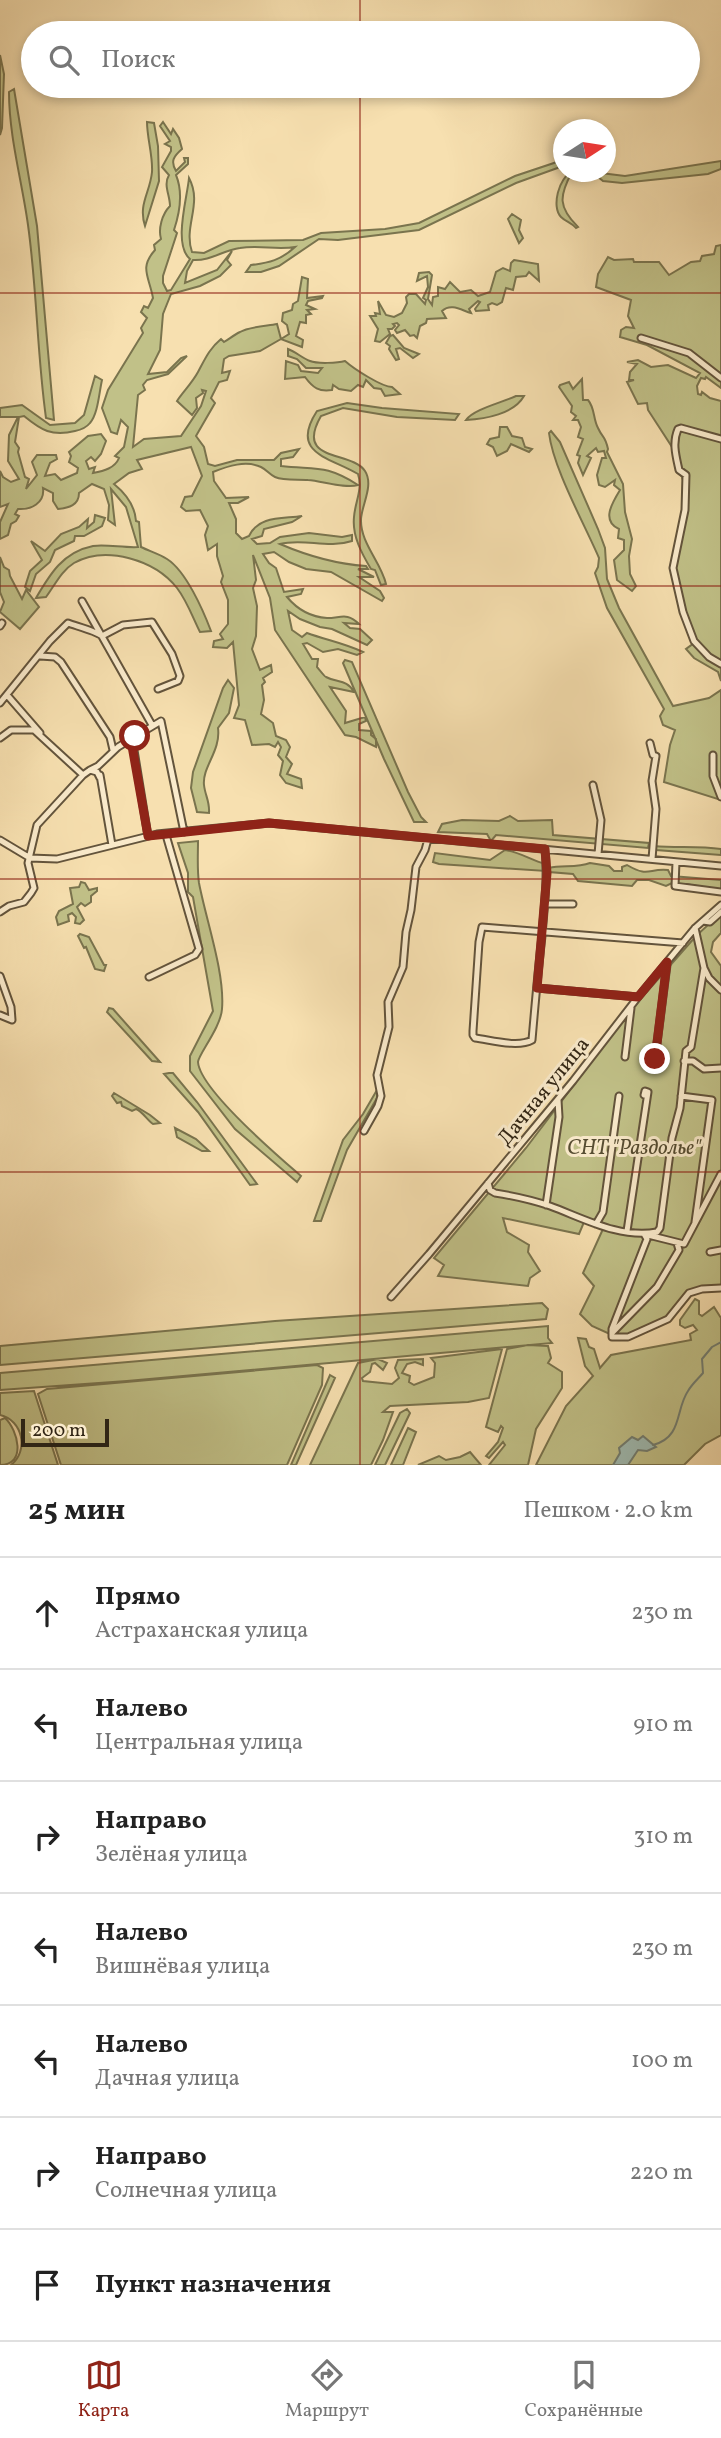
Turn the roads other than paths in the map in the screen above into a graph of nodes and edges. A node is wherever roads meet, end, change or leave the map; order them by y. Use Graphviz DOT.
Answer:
graph roads {
  1 [pos="641,338"];
  2 [pos="721,378"];
  3 [pos="721,439"];
  4 [pos="82,601"];
  5 [pos="102,636"];
  6 [pos="39,656"];
  7 [pos="721,664"];
  8 [pos="158,689"];
  9 [pos="6,695"];
  10 [pos="0,703"];
  11 [pos="152,725"];
  12 [pos="41,736"];
  13 [pos="0,738"];
  14 [pos="132,738"];
  15 [pos="650,743"];
  16 [pos="112,753"];
  17 [pos="713,755"];
  18 [pos="98,766"];
  19 [pos="90,770"];
  20 [pos="83,775"];
  21 [pos="100,778"];
  22 [pos="593,785"];
  23 [pos="721,797"];
  24 [pos="184,832"];
  25 [pos="166,835"];
  26 [pos="148,836"];
  27 [pos="428,839"];
  28 [pos="0,840"];
  29 [pos="112,845"];
  30 [pos="545,849"];
  31 [pos="598,854"];
  32 [pos="30,858"];
  33 [pos="652,859"];
  34 [pos="676,862"];
  35 [pos="721,866"];
  36 [pos="721,892"];
  37 [pos="545,904"];
  38 [pos="573,904"];
  39 [pos="721,905"];
  40 [pos="0,912"];
  41 [pos="721,912"];
  42 [pos="703,921"];
  43 [pos="695,928"];
  44 [pos="542,932"];
  45 [pos="683,943"];
  46 [pos="667,962"];
  47 [pos="704,968"];
  48 [pos="0,976"];
  49 [pos="149,977"];
  50 [pos="537,988"];
  51 [pos="721,990"];
  52 [pos="638,997"];
  53 [pos="632,1006"];
  54 [pos="0,1015"];
  55 [pos="625,1057"];
  56 [pos="655,1059"];
  57 [pos="684,1061"];
  58 [pos="721,1068"];
  59 [pos="644,1095"];
  60 [pos="619,1096"];
  61 [pos="681,1096"];
  62 [pos="558,1100"];
  63 [pos="716,1100"];
  64 [pos="364,1131"];
  65 [pos="721,1174"];
  66 [pos="488,1183"];
  67 [pos="545,1205"];
  68 [pos="695,1222"];
  69 [pos="596,1224"];
  70 [pos="627,1231"];
  71 [pos="645,1234"];
  72 [pos="677,1243"];
  73 [pos="721,1250"];
  74 [pos="710,1252"];
  75 [pos="721,1288"];
  76 [pos="391,1297"];
  77 [pos="611,1336"];
  1 -- 2 [label="street"];
  3 -- 7 [label="street"];
  4 -- 5 [label="street"];
  5 -- 6 [label="street"];
  5 -- 8 [label="street"];
  5 -- 11 [label="street"];
  6 -- 9 [label="street"];
  6 -- 16 [label="street"];
  9 -- 10 [label="street"];
  9 -- 12 [label="street"];
  11 -- 14 [label="street"];
  11 -- 24 [label="street"];
  12 -- 13 [label="street"];
  12 -- 20 [label="street"];
  14 -- 16 [label="street"];
  14 -- 26 [label="street"];
  15 -- 33 [label="street"];
  16 -- 18 [label="street"];
  17 -- 23 [label="street"];
  18 -- 19 [label="street"];
  18 -- 21 [label="street"];
  19 -- 20 [label="street"];
  19 -- 21 [label="street"];
  20 -- 32 [label="street"];
  21 -- 29 [label="street"];
  22 -- 31 [label="street"];
  24 -- 25 [label="street"];
  24 -- 27 [label="street"];
  25 -- 26 [label="street"];
  25 -- 49 [label="street"];
  26 -- 29 [label="street"];
  27 -- 30 [label="street"];
  27 -- 64 [label="street"];
  28 -- 32 [label="street"];
  29 -- 32 [label="street"];
  30 -- 31 [label="street"];
  30 -- 37 [label="street"];
  31 -- 33 [label="street"];
  32 -- 40 [label="street"];
  33 -- 34 [label="street"];
  34 -- 35 [label="street"];
  34 -- 36 [label="street"];
  37 -- 38 [label="street"];
  37 -- 44 [label="street"];
  39 -- 42 [label="street, Дачная улица"];
  41 -- 42 [label="street"];
  42 -- 43 [label="street, Дачная улица"];
  43 -- 45 [label="street, Дачная улица"];
  43 -- 47 [label="street"];
  44 -- 45 [label="street"];
  44 -- 50 [label="street"];
  44 -- 50 [label="street"];
  45 -- 46 [label="street, Дачная улица"];
  46 -- 52 [label="street, Дачная улица"];
  46 -- 56 [label="street"];
  47 -- 51 [label="street"];
  47 -- 57 [label="street"];
  48 -- 54 [label="street"];
  50 -- 52 [label="street"];
  52 -- 53 [label="street, Дачная улица"];
  53 -- 55 [label="street"];
  53 -- 62 [label="street, Дачная улица"];
  57 -- 58 [label="street"];
  57 -- 61 [label="street"];
  59 -- 70 [label="street"];
  60 -- 69 [label="street"];
  61 -- 63 [label="street"];
  61 -- 71 [label="street"];
  62 -- 66 [label="street, Дачная улица"];
  62 -- 67 [label="street"];
  63 -- 68 [label="street"];
  65 -- 68 [label="street"];
  66 -- 67 [label="street"];
  66 -- 76 [label="street, Дачная улица"];
  67 -- 69 [label="street"];
  68 -- 72 [label="street"];
  69 -- 70 [label="street"];
  70 -- 71 [label="street"];
  71 -- 72 [label="street"];
  71 -- 77 [label="street"];
  72 -- 77 [label="street"];
  73 -- 74 [label="street"];
  75 -- 77 [label="street"];
}
